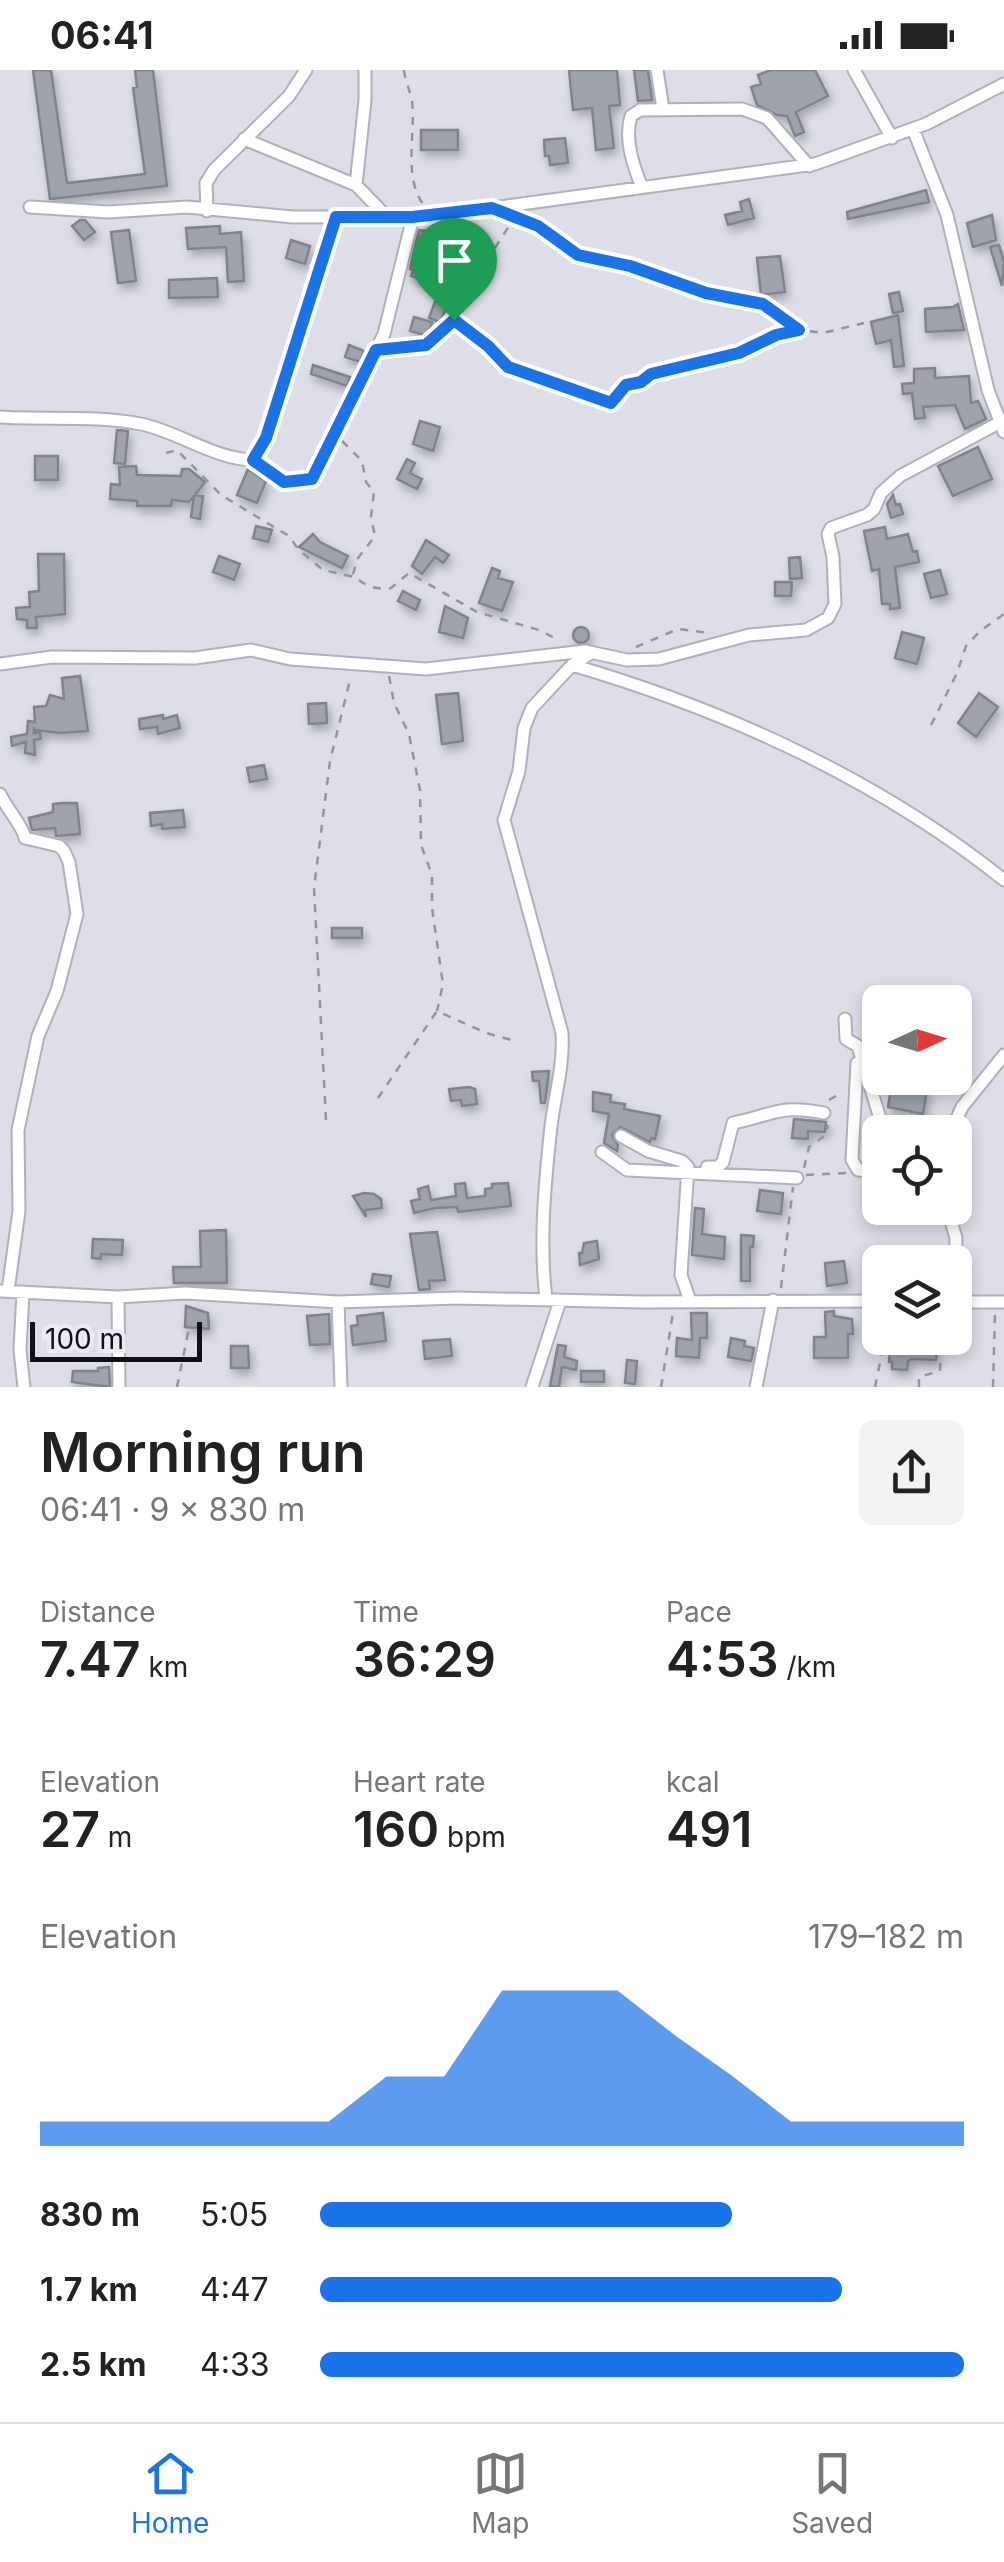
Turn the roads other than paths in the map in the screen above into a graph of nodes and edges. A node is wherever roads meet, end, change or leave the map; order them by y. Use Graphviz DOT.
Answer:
graph roads {
  1 [pos="306,70"];
  2 [pos="365,70"];
  3 [pos="658,70"];
  4 [pos="854,70"];
  5 [pos="1004,84"];
  6 [pos="663,109"];
  7 [pos="913,129"];
  8 [pos="892,138"];
  9 [pos="244,139"];
  10 [pos="810,166"];
  11 [pos="356,185"];
  12 [pos="642,187"];
  13 [pos="30,207"];
  14 [pos="207,211"];
  15 [pos="336,217"];
  16 [pos="387,217"];
  17 [pos="412,217"];
  18 [pos="0,416"];
  19 [pos="1003,425"];
  20 [pos="253,460"];
  21 [pos="593,652"];
  22 [pos="0,664"];
  23 [pos="572,664"];
  24 [pos="0,794"];
  25 [pos="1004,880"];
  26 [pos="845,1019"];
  27 [pos="1004,1055"];
  28 [pos="858,1063"];
  29 [pos="824,1113"];
  30 [pos="879,1115"];
  31 [pos="958,1115"];
  32 [pos="621,1136"];
  33 [pos="602,1152"];
  34 [pos="688,1170"];
  35 [pos="862,1170"];
  36 [pos="798,1176"];
  37 [pos="4,1291"];
  38 [pos="23,1292"];
  39 [pos="118,1296"];
  40 [pos="546,1298"];
  41 [pos="773,1300"];
  42 [pos="560,1301"];
  43 [pos="690,1301"];
  44 [pos="862,1301"];
  45 [pos="338,1302"];
  46 [pos="972,1302"];
  47 [pos="1000,1302"];
  48 [pos="24,1387"];
  49 [pos="119,1387"];
  50 [pos="341,1387"];
  51 [pos="532,1387"];
  52 [pos="756,1387"];
  1 -- 9 [label="street"];
  2 -- 11 [label="street"];
  3 -- 6 [label="street"];
  4 -- 8 [label="street"];
  5 -- 7 [label="street"];
  6 -- 10 [label="street"];
  6 -- 12 [label="street"];
  7 -- 8 [label="street"];
  7 -- 19 [label="street"];
  8 -- 10 [label="street"];
  9 -- 11 [label="street"];
  9 -- 14 [label="street"];
  10 -- 12 [label="street"];
  11 -- 16 [label="street"];
  12 -- 17 [label="street"];
  13 -- 14 [label="street"];
  14 -- 15 [label="street"];
  15 -- 16 [label="street"];
  15 -- 20 [label="street"];
  16 -- 17 [label="street"];
  17 -- 20 [label="street"];
  18 -- 20 [label="street"];
  19 -- 21 [label="street"];
  21 -- 22 [label="street"];
  21 -- 23 [label="street"];
  23 -- 25 [label="street"];
  23 -- 40 [label="street"];
  24 -- 37 [label="street"];
  26 -- 30 [label="street"];
  27 -- 31 [label="street"];
  28 -- 35 [label="street"];
  29 -- 34 [label="street"];
  32 -- 34 [label="street"];
  33 -- 34 [label="street"];
  34 -- 36 [label="street"];
  34 -- 43 [label="street"];
  37 -- 38 [label="street"];
  38 -- 39 [label="street"];
  38 -- 48 [label="street"];
  39 -- 45 [label="street"];
  39 -- 49 [label="street"];
  40 -- 42 [label="street"];
  40 -- 45 [label="street"];
  41 -- 43 [label="street"];
  41 -- 44 [label="street"];
  41 -- 52 [label="street"];
  42 -- 43 [label="street"];
  42 -- 51 [label="street"];
  45 -- 50 [label="street"];
  46 -- 47 [label="street"];
}
